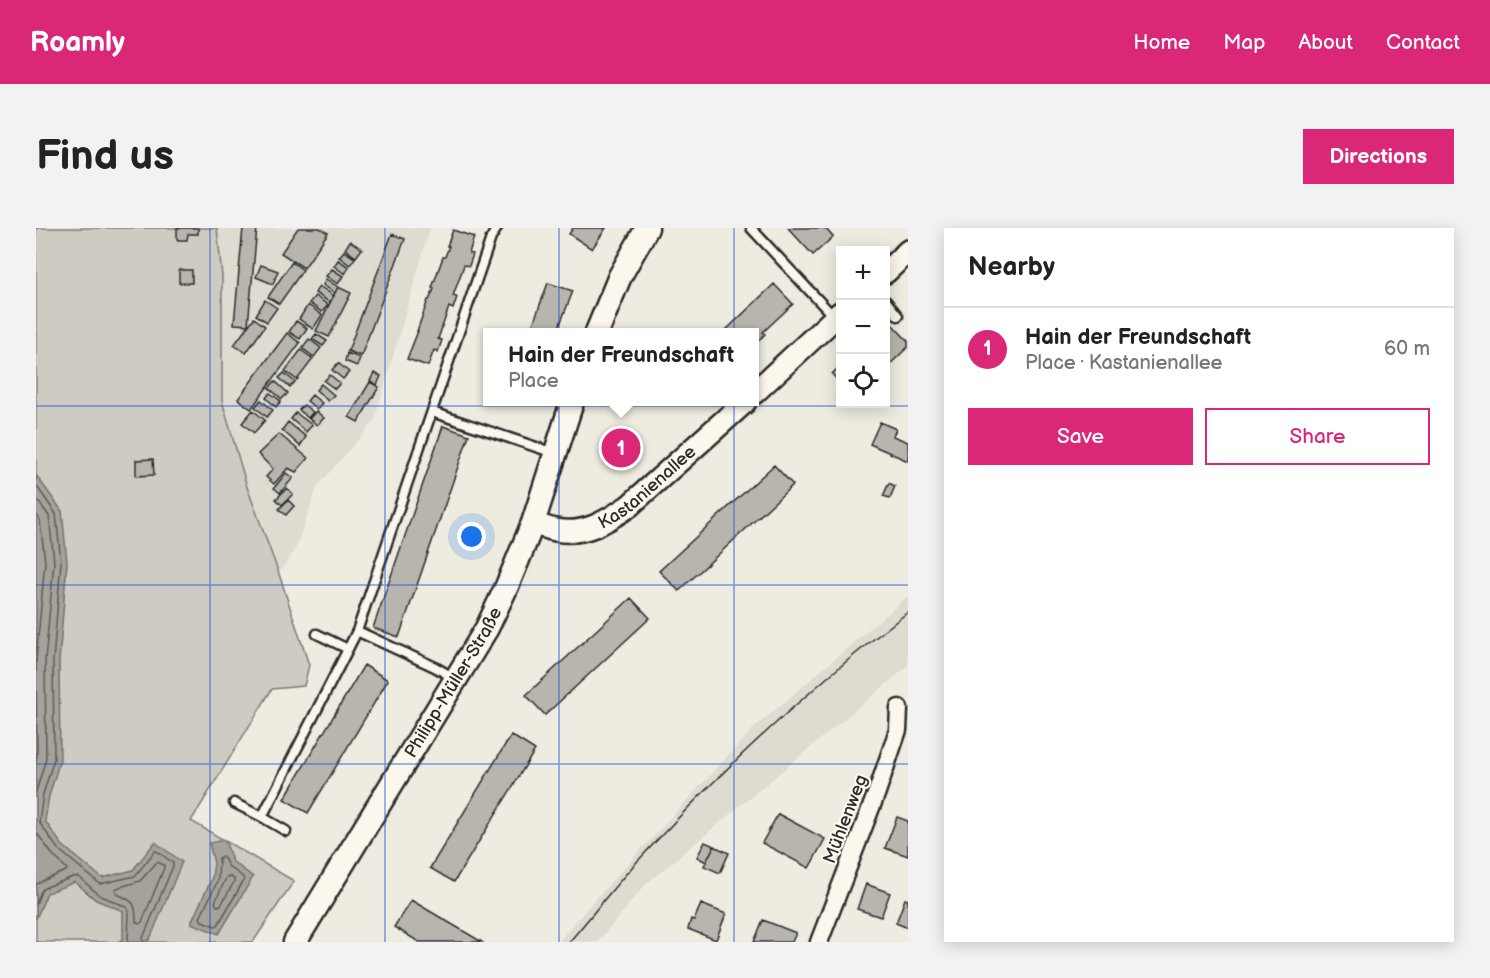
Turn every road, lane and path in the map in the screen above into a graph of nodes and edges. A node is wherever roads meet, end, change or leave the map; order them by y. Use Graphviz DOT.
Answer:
graph roads {
  1 [pos="497,228"];
  2 [pos="647,228"];
  3 [pos="751,228"];
  4 [pos="908,251"];
  5 [pos="890,267"];
  6 [pos="890,307"];
  7 [pos="836,313"];
  8 [pos="898,316"];
  9 [pos="836,317"];
  10 [pos="599,328"];
  11 [pos="759,388"];
  12 [pos="571,406"];
  13 [pos="741,406"];
  14 [pos="432,412"];
  15 [pos="555,453"];
  16 [pos="533,523"];
  17 [pos="357,631"];
  18 [pos="317,634"];
  19 [pos="348,649"];
  20 [pos="456,679"];
  21 [pos="898,708"];
  22 [pos="234,803"];
  23 [pos="262,817"];
  24 [pos="286,831"];
  25 [pos="295,942"];
  26 [pos="819,942"];
  1 -- 14 [label="lane"];
  2 -- 10 [label="main road"];
  3 -- 7 [label="lane"];
  4 -- 5 [label="street"];
  6 -- 8 [label="lane"];
  9 -- 11 [label="street"];
  12 -- 15 [label="main road, Philipp-Müller-Straße"];
  13 -- 16 [label="street, Kastanienallee"];
  14 -- 15 [label="lane"];
  14 -- 17 [label="lane"];
  15 -- 16 [label="main road, Philipp-Müller-Straße"];
  16 -- 20 [label="main road, Philipp-Müller-Straße"];
  17 -- 19 [label="lane"];
  17 -- 20 [label="lane"];
  18 -- 19 [label="lane"];
  19 -- 23 [label="lane"];
  20 -- 25 [label="main road, Philipp-Müller-Straße"];
  21 -- 26 [label="street, Mühlenweg"];
  22 -- 23 [label="lane"];
  23 -- 24 [label="lane"];
}
